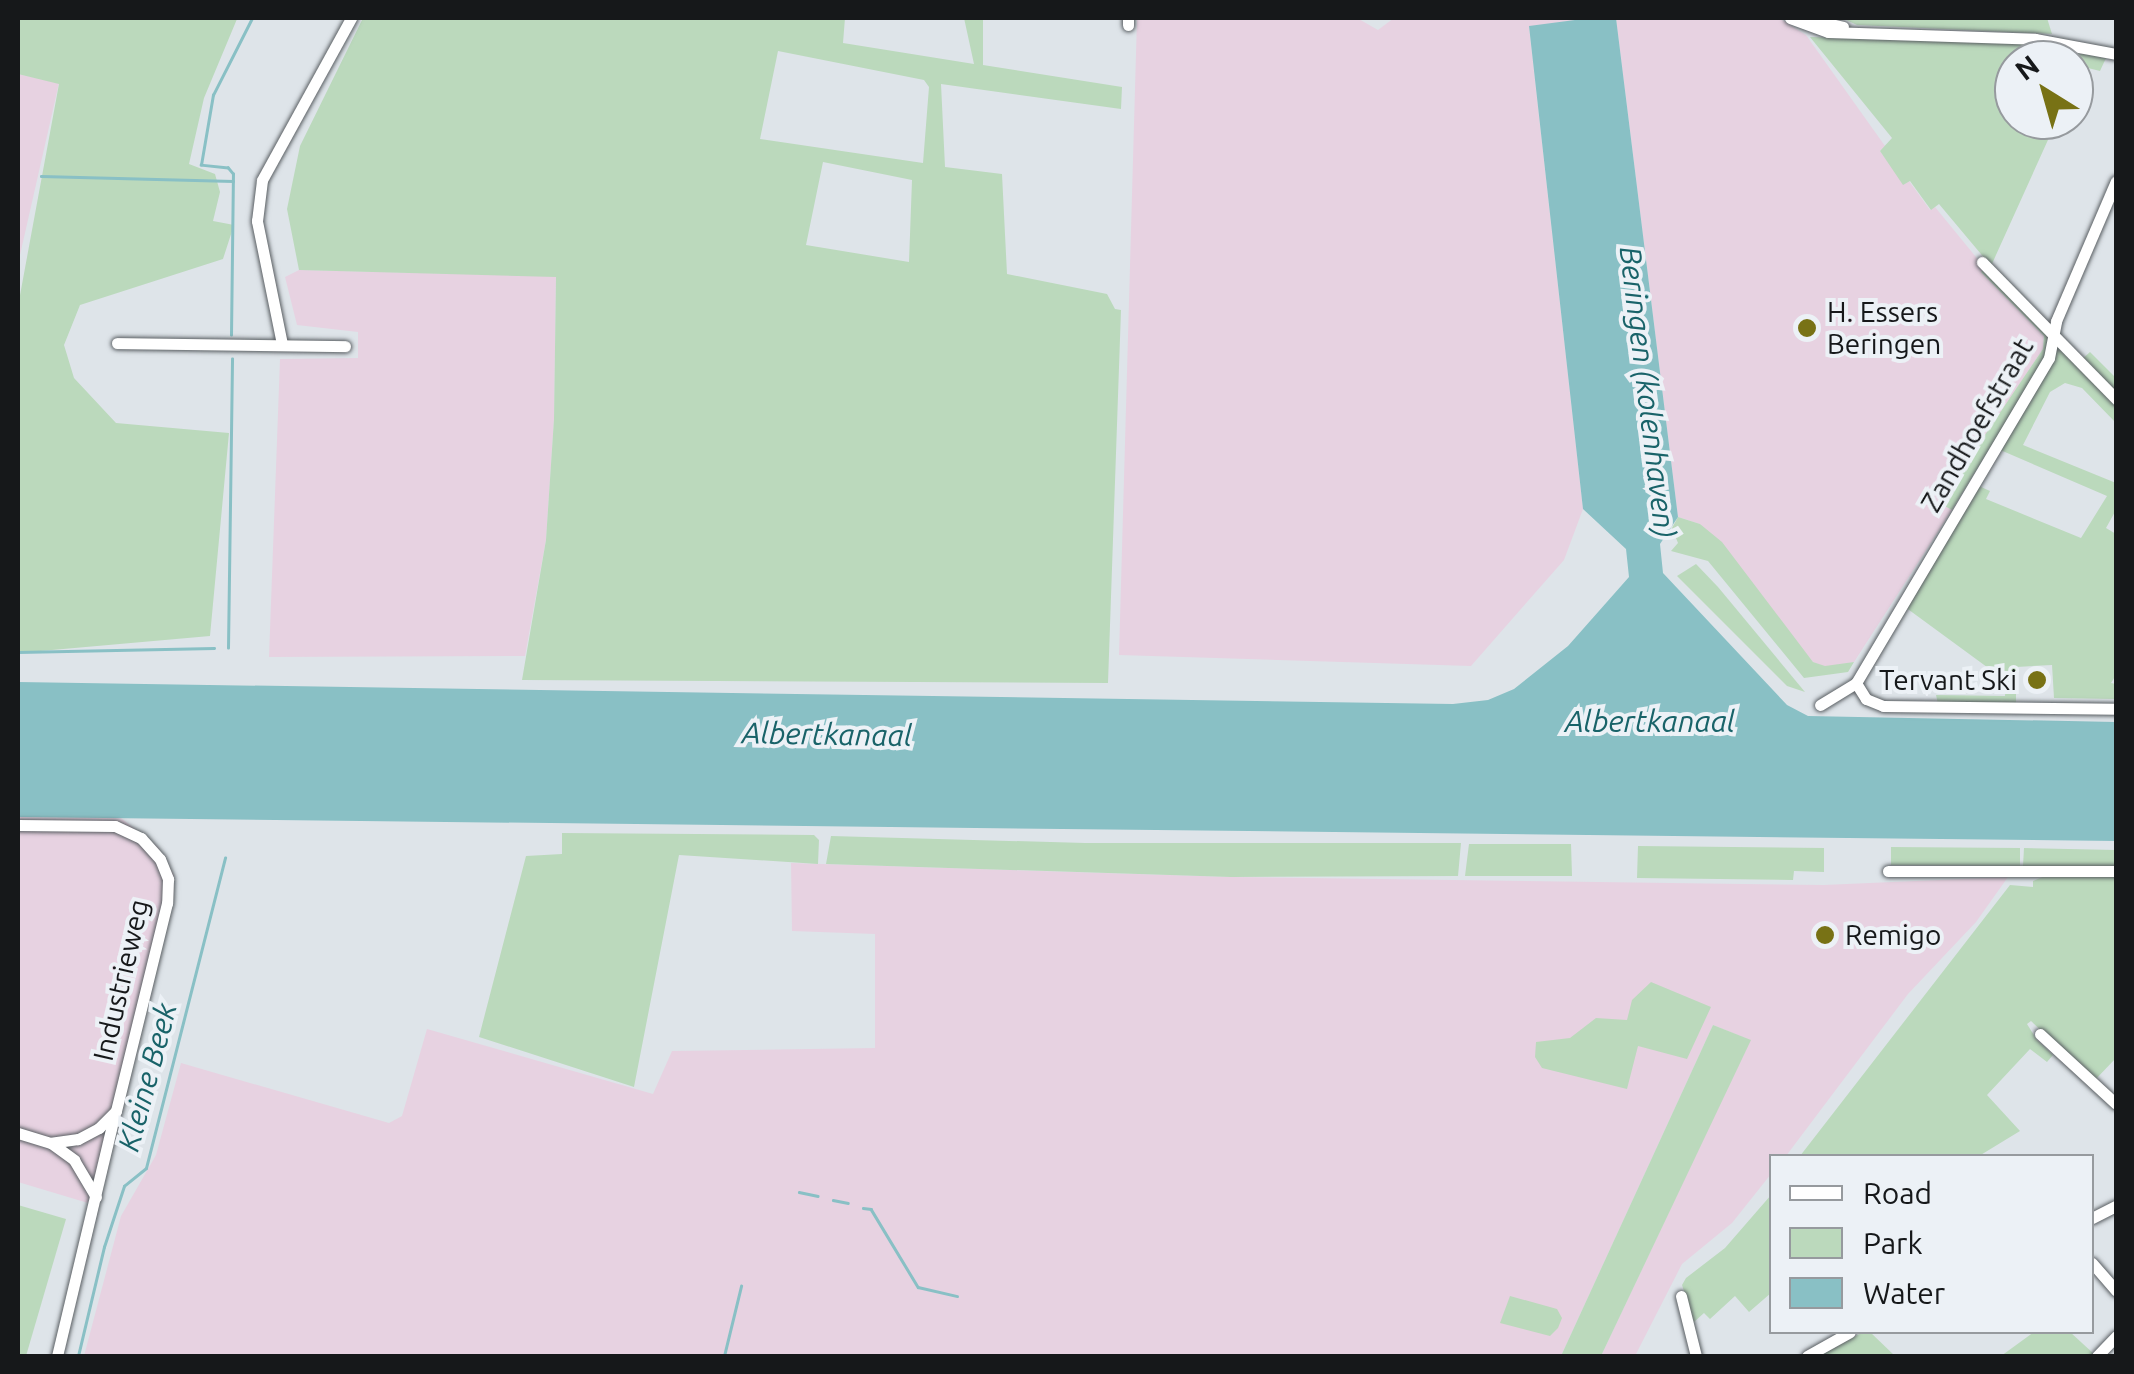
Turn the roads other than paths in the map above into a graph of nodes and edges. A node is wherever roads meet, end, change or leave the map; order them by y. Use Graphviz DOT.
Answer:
graph roads {
  1 [pos="351,18"];
  2 [pos="1790,18"];
  3 [pos="1804,18"];
  4 [pos="1858,30"];
  5 [pos="2116,54"];
  6 [pos="2116,181"];
  7 [pos="1982,262"];
  8 [pos="2056,336"];
  9 [pos="117,343"];
  10 [pos="282,344"];
  11 [pos="345,346"];
  12 [pos="2116,399"];
  13 [pos="1856,683"];
  14 [pos="1820,705"];
  15 [pos="2116,709"];
  16 [pos="18,825"];
  17 [pos="1888,871"];
  18 [pos="2116,871"];
  19 [pos="2040,1034"];
  20 [pos="2116,1104"];
  21 [pos="116,1111"];
  22 [pos="18,1133"];
  23 [pos="51,1143"];
  24 [pos="96,1197"];
  25 [pos="2094,1265"];
  26 [pos="2116,1291"];
  27 [pos="1681,1296"];
  28 [pos="1846,1334"];
  29 [pos="2116,1336"];
  30 [pos="57,1356"];
  31 [pos="1696,1356"];
  32 [pos="1807,1356"];
  33 [pos="2097,1356"];
  1 -- 10 [label="street"];
  2 -- 4 [label="street"];
  3 -- 4 [label="street"];
  4 -- 5 [label="street"];
  6 -- 8 [label="street, Zandhoefstraat"];
  7 -- 8 [label="street"];
  8 -- 12 [label="street"];
  8 -- 13 [label="street, Zandhoefstraat"];
  9 -- 10 [label="street"];
  10 -- 11 [label="street"];
  13 -- 14 [label="street, Zandhoefstraat"];
  13 -- 15 [label="street"];
  16 -- 21 [label="street, Industrieweg"];
  17 -- 18 [label="street"];
  19 -- 20 [label="street"];
  21 -- 23 [label="street"];
  21 -- 24 [label="street, Industrieweg"];
  22 -- 23 [label="street"];
  23 -- 24 [label="street"];
  24 -- 30 [label="street, Industrieweg"];
  25 -- 26 [label="street"];
  27 -- 31 [label="street"];
  28 -- 32 [label="street"];
  29 -- 33 [label="street"];
}
